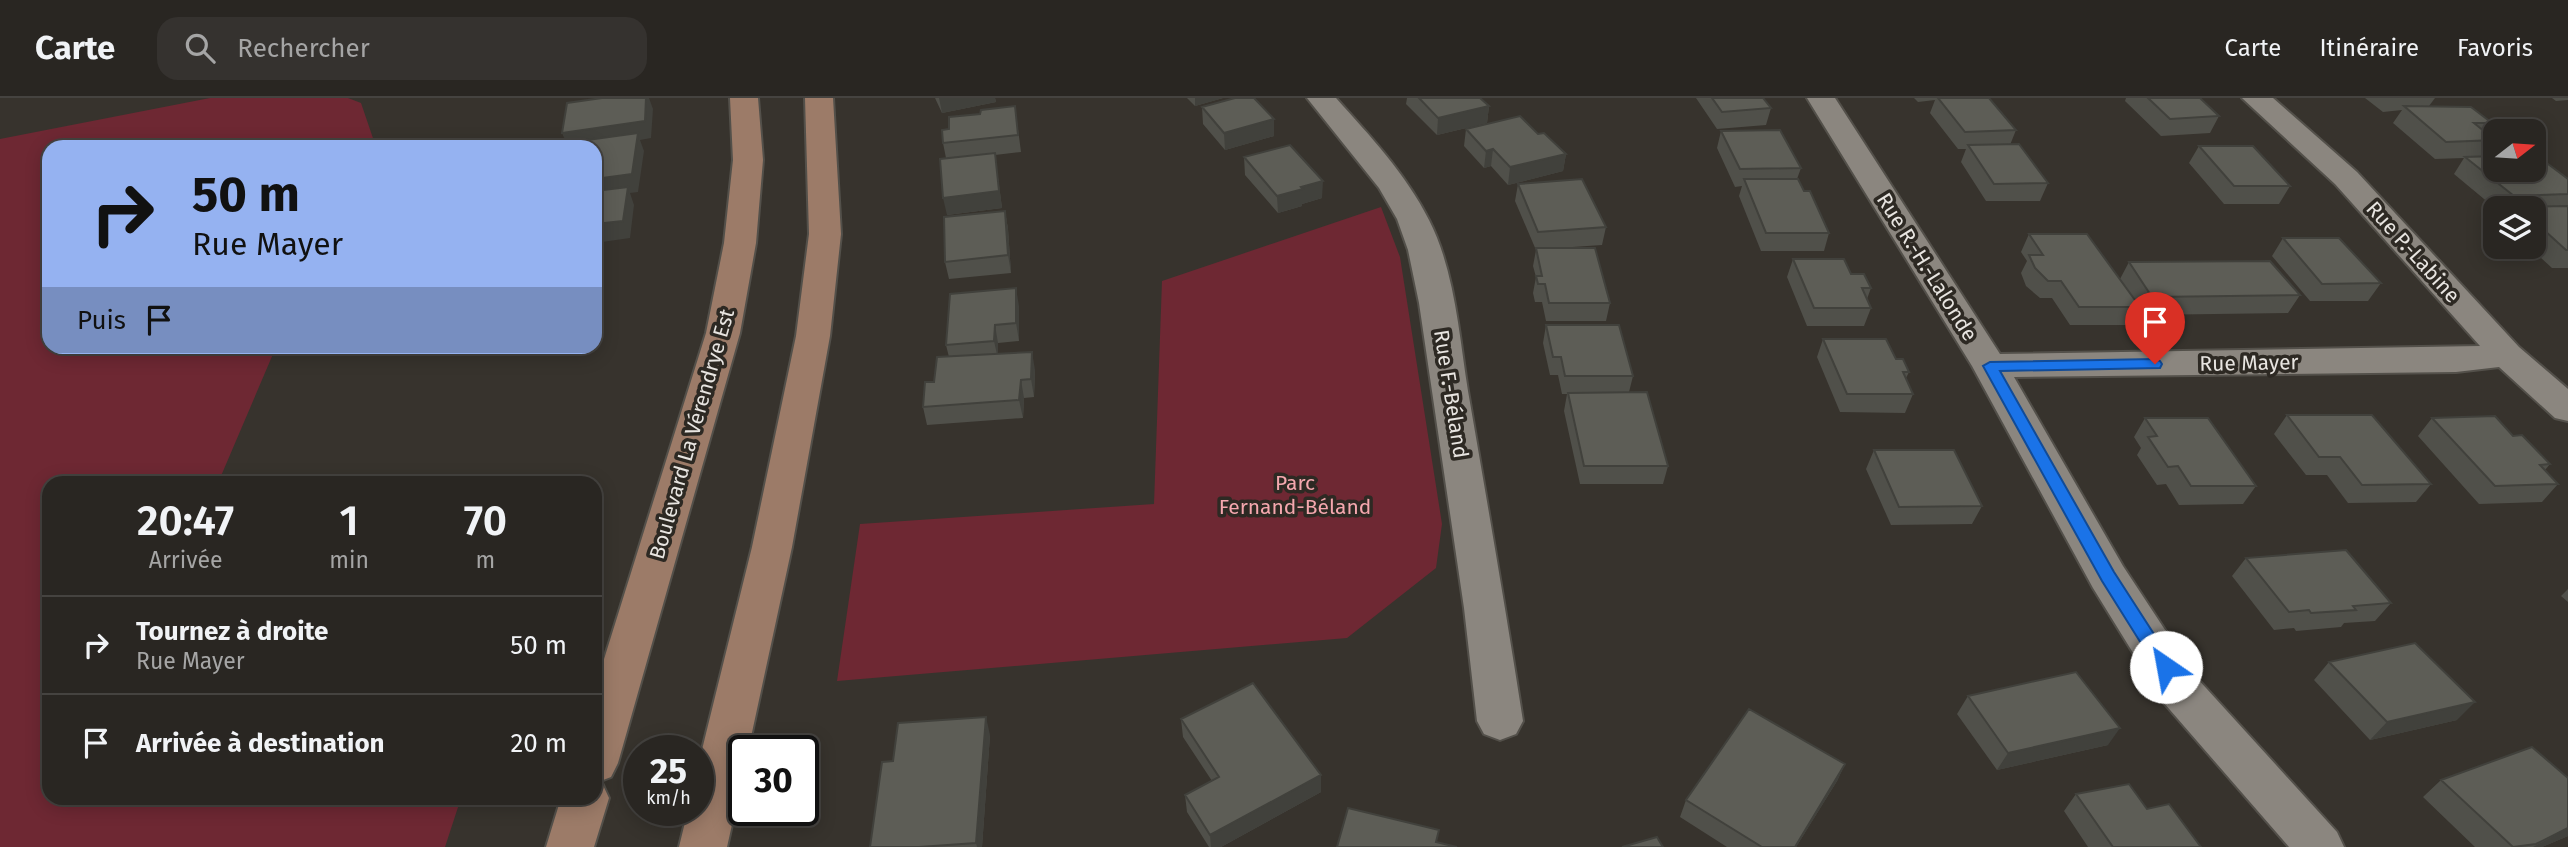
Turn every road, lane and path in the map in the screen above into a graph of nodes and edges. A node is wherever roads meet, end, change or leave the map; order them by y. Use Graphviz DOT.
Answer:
graph roads {
  1 [pos="744,98"];
  2 [pos="819,98"];
  3 [pos="1321,98"];
  4 [pos="1821,98"];
  5 [pos="2256,98"];
  6 [pos="2507,355"];
  7 [pos="1990,366"];
  8 [pos="2568,409"];
  9 [pos="1500,722"];
  10 [pos="602,739"];
  11 [pos="582,805"];
  12 [pos="570,847"];
  13 [pos="703,847"];
  14 [pos="2320,847"];
  1 -- 10 [label="main road, Boulevard La Vérendrye Est"];
  2 -- 13 [label="main road"];
  3 -- 9 [label="street, Rue F.-Béland"];
  4 -- 7 [label="street, Rue R.-H.-Lalonde"];
  5 -- 6 [label="street, Rue P.-Labine"];
  6 -- 7 [label="street, Rue Mayer"];
  6 -- 8 [label="street, Rue P.-Labine"];
  7 -- 14 [label="street, Rue R.-H.-Lalonde"];
  11 -- 12 [label="main road"];
}
